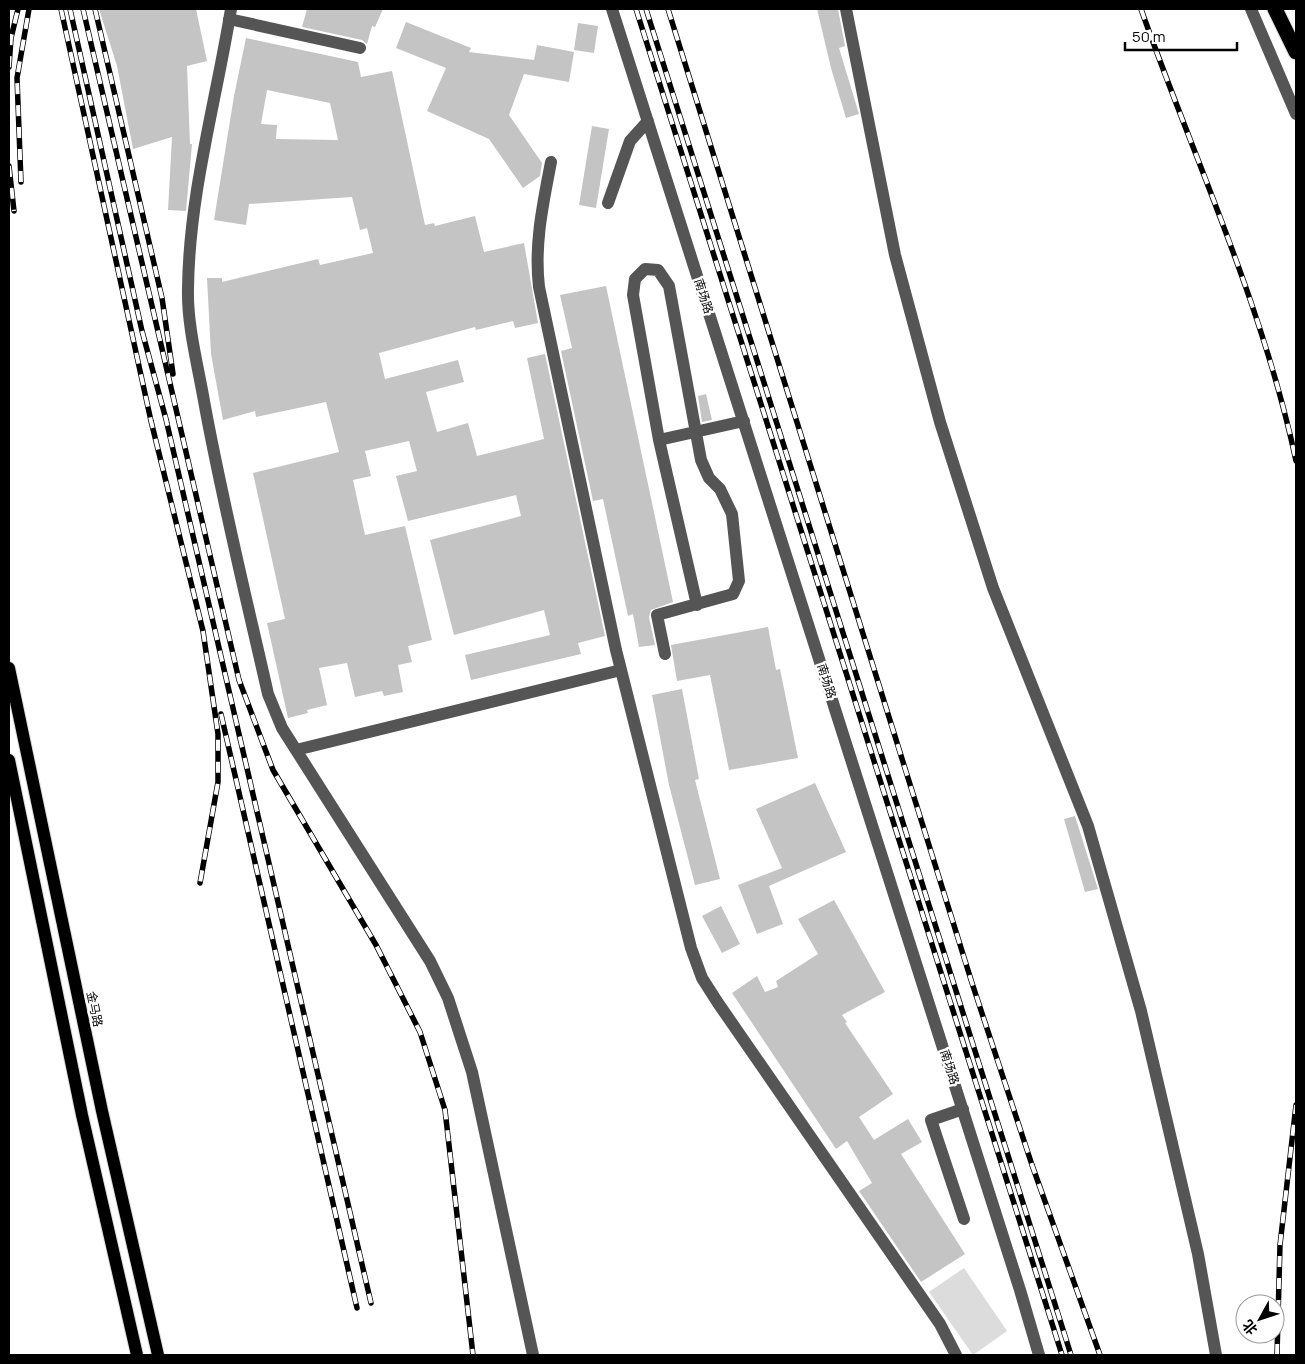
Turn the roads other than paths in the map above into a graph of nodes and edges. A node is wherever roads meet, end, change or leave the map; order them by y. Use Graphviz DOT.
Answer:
graph roads {
  1 [pos="612,9"];
  2 [pos="846,9"];
  3 [pos="1251,9"];
  4 [pos="1275,9"];
  5 [pos="230,14"];
  6 [pos="360,48"];
  7 [pos="1296,52"];
  8 [pos="1296,114"];
  9 [pos="648,121"];
  10 [pos="551,162"];
  11 [pos="608,203"];
  12 [pos="744,421"];
  13 [pos="694,432"];
  14 [pos="659,440"];
  15 [pos="697,604"];
  16 [pos="665,654"];
  17 [pos="9,668"];
  18 [pos="621,670"];
  19 [pos="296,750"];
  20 [pos="9,760"];
  21 [pos="963,1109"];
  22 [pos="964,1219"];
  23 [pos="137,1355"];
  24 [pos="158,1355"];
  25 [pos="533,1355"];
  26 [pos="956,1355"];
  27 [pos="1039,1355"];
  28 [pos="1216,1355"];
  1 -- 9 [label="street, 南场路"];
  2 -- 28 [label="street"];
  3 -- 8 [label="street"];
  4 -- 7 [label="highway"];
  5 -- 6 [label="street"];
  5 -- 19 [label="street"];
  9 -- 11 [label="street"];
  9 -- 12 [label="street, 南场路"];
  10 -- 18 [label="street"];
  12 -- 13 [label="street"];
  12 -- 21 [label="street, 南场路"];
  13 -- 14 [label="street"];
  13 -- 14 [label="street"];
  13 -- 15 [label="street"];
  14 -- 15 [label="street"];
  15 -- 16 [label="street"];
  17 -- 24 [label="main road, 金马路"];
  18 -- 19 [label="street"];
  18 -- 26 [label="street"];
  19 -- 25 [label="street"];
  20 -- 23 [label="main road"];
  21 -- 22 [label="street"];
  21 -- 27 [label="street, 南场路"];
}
